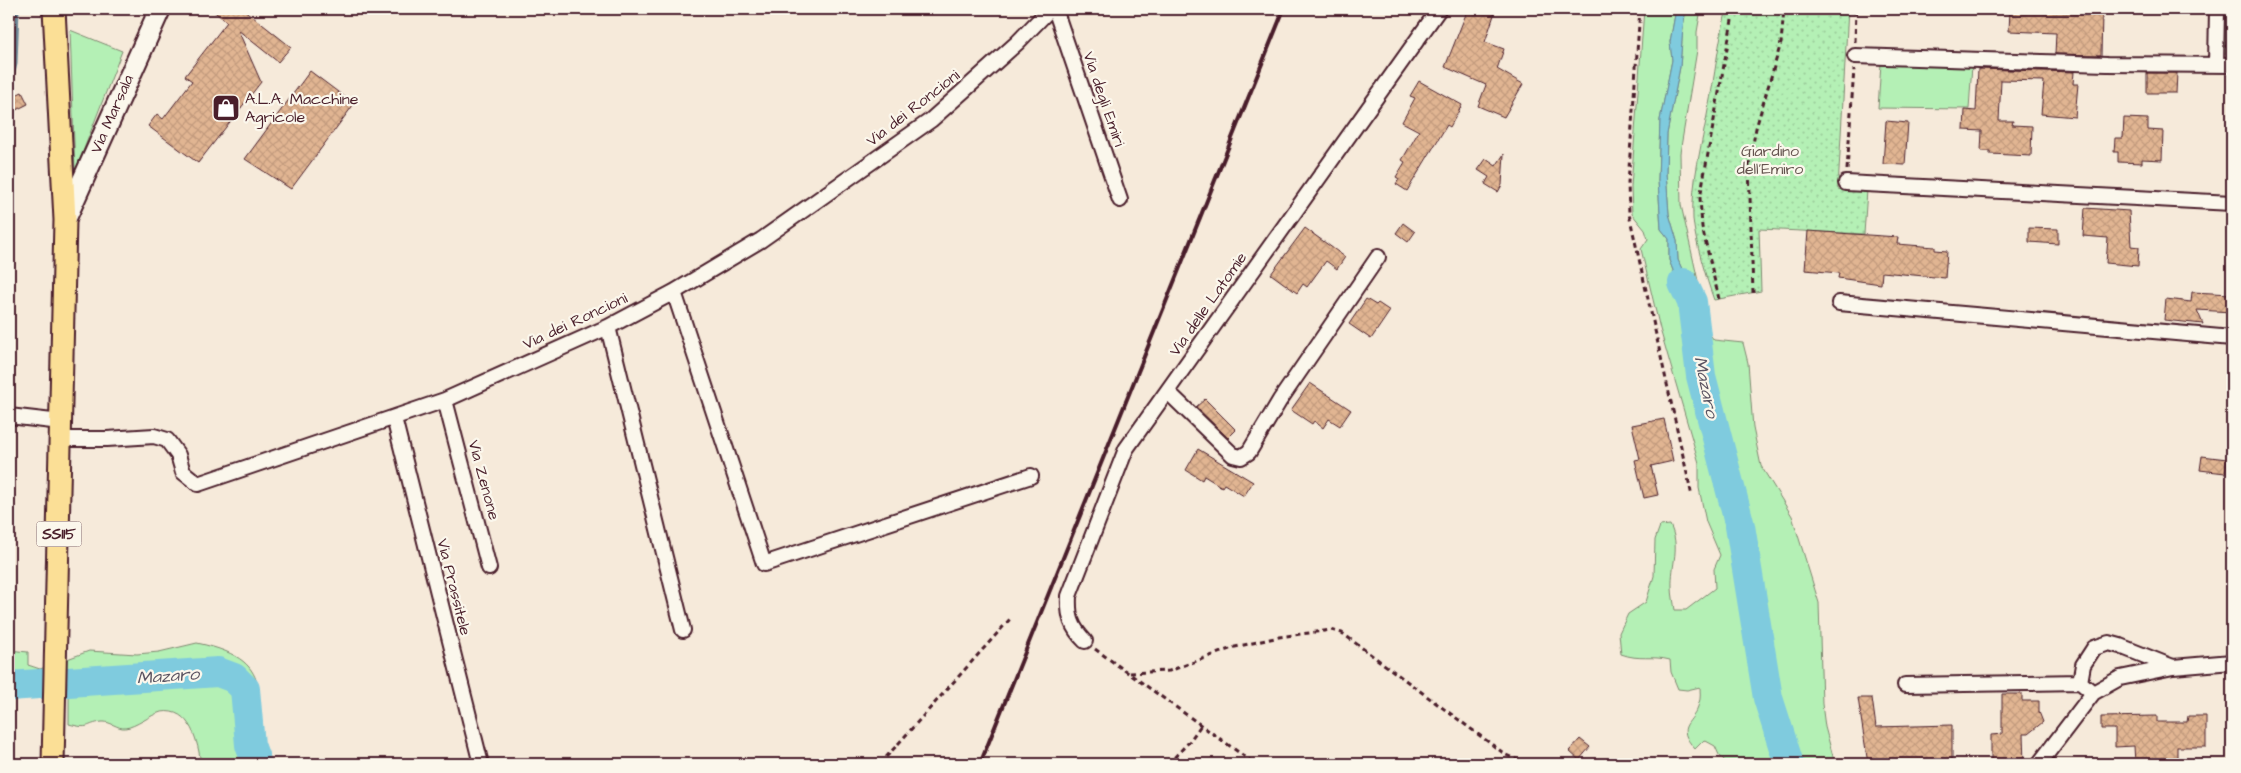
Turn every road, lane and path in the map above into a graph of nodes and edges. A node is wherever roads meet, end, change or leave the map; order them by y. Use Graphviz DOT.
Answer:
graph roads {
  1 [pos="54,9"];
  2 [pos="160,9"];
  3 [pos="1050,9"];
  4 [pos="1055,9"];
  5 [pos="1439,9"];
  6 [pos="1640,9"];
  7 [pos="1734,9"];
  8 [pos="1784,9"];
  9 [pos="1856,9"];
  10 [pos="2217,9"];
  11 [pos="1855,56"];
  12 [pos="2216,65"];
  13 [pos="2232,65"];
  14 [pos="1846,183"];
  15 [pos="1120,200"];
  16 [pos="2232,204"];
  17 [pos="65,220"];
  18 [pos="1378,257"];
  19 [pos="674,292"];
  20 [pos="1753,293"];
  21 [pos="1719,299"];
  22 [pos="1839,303"];
  23 [pos="608,327"];
  24 [pos="2232,338"];
  25 [pos="1168,392"];
  26 [pos="445,400"];
  27 [pos="9,416"];
  28 [pos="394,418"];
  29 [pos="61,430"];
  30 [pos="1031,476"];
  31 [pos="1692,496"];
  32 [pos="489,568"];
  33 [pos="1011,618"];
  34 [pos="683,630"];
  35 [pos="1085,641"];
  36 [pos="2232,662"];
  37 [pos="2173,667"];
  38 [pos="1130,673"];
  39 [pos="2080,682"];
  40 [pos="1905,685"];
  41 [pos="2093,693"];
  42 [pos="1201,725"];
  43 [pos="53,764"];
  44 [pos="481,764"];
  45 [pos="880,764"];
  46 [pos="1168,764"];
  47 [pos="1255,764"];
  48 [pos="1527,764"];
  49 [pos="2039,764"];
  1 -- 17 [label="main road"];
  2 -- 17 [label="main road, Via Marsala"];
  3 -- 19 [label="street, Via dei Roncioni"];
  4 -- 15 [label="street, Via degli Emiri"];
  5 -- 25 [label="street, Via delle Latomie"];
  6 -- 31 [label="path"];
  7 -- 21 [label="path"];
  8 -- 20 [label="path"];
  9 -- 11 [label="path"];
  10 -- 12 [label="street"];
  11 -- 12 [label="street"];
  11 -- 14 [label="path"];
  12 -- 13 [label="street"];
  14 -- 16 [label="street"];
  17 -- 29 [label="main road"];
  18 -- 25 [label="street"];
  19 -- 23 [label="street, Via dei Roncioni"];
  19 -- 30 [label="street"];
  22 -- 24 [label="street"];
  23 -- 26 [label="street, Via dei Roncioni"];
  23 -- 34 [label="street"];
  25 -- 35 [label="street, Via delle Latomie"];
  26 -- 28 [label="street, Via dei Roncioni"];
  26 -- 32 [label="street, Via Zenone"];
  27 -- 29 [label="street"];
  28 -- 29 [label="street, Via dei Roncioni"];
  28 -- 44 [label="street, Via Prassitele"];
  29 -- 43 [label="main road, SS115"];
  33 -- 45 [label="path"];
  35 -- 38 [label="path"];
  36 -- 37 [label="street"];
  37 -- 39 [label="street"];
  37 -- 41 [label="street"];
  38 -- 42 [label="path"];
  38 -- 48 [label="path"];
  39 -- 40 [label="street"];
  39 -- 41 [label="street"];
  41 -- 49 [label="street"];
  42 -- 46 [label="path"];
  42 -- 47 [label="path"];
}
